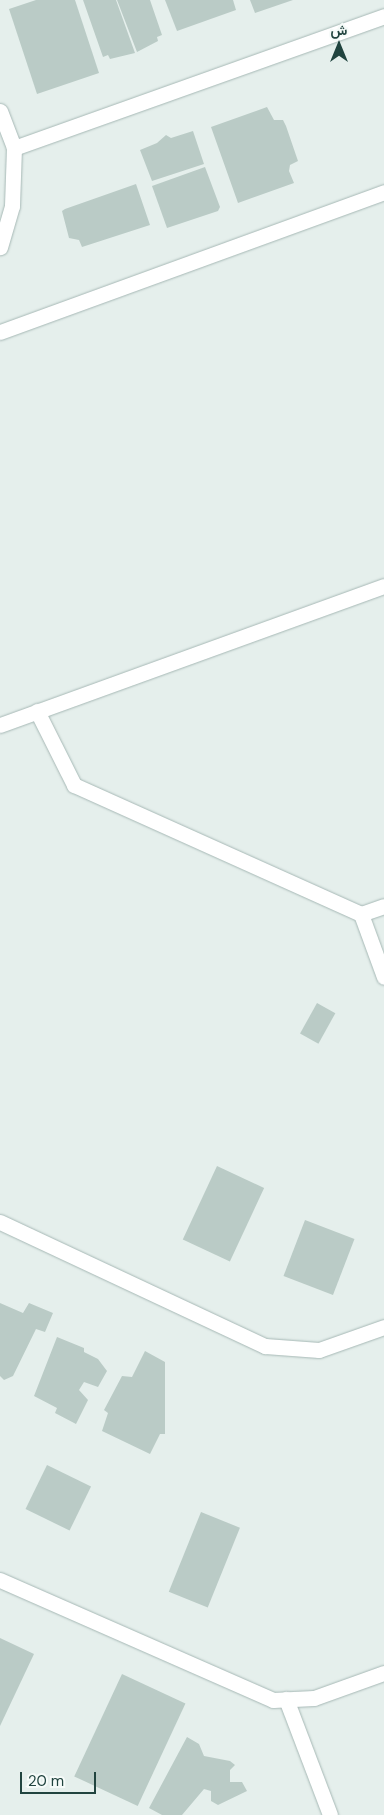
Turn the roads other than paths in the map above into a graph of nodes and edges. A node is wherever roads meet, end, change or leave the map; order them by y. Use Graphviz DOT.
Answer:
graph roads {
  1 [pos="384,16"];
  2 [pos="0,111"];
  3 [pos="14,148"];
  4 [pos="384,192"];
  5 [pos="0,246"];
  6 [pos="0,332"];
  7 [pos="384,586"];
  8 [pos="37,712"];
  9 [pos="0,725"];
  10 [pos="384,906"];
  11 [pos="361,914"];
  12 [pos="384,977"];
  13 [pos="0,1222"];
  14 [pos="384,1327"];
  15 [pos="0,1580"];
  16 [pos="384,1673"];
  17 [pos="286,1699"];
  18 [pos="330,1815"];
  1 -- 3 [label="street"];
  2 -- 3 [label="street"];
  3 -- 5 [label="street"];
  4 -- 6 [label="street"];
  7 -- 8 [label="street"];
  8 -- 9 [label="street"];
  8 -- 11 [label="street"];
  10 -- 11 [label="street"];
  11 -- 12 [label="street"];
  13 -- 14 [label="street"];
  15 -- 17 [label="street"];
  16 -- 17 [label="street"];
  17 -- 18 [label="street"];
}
